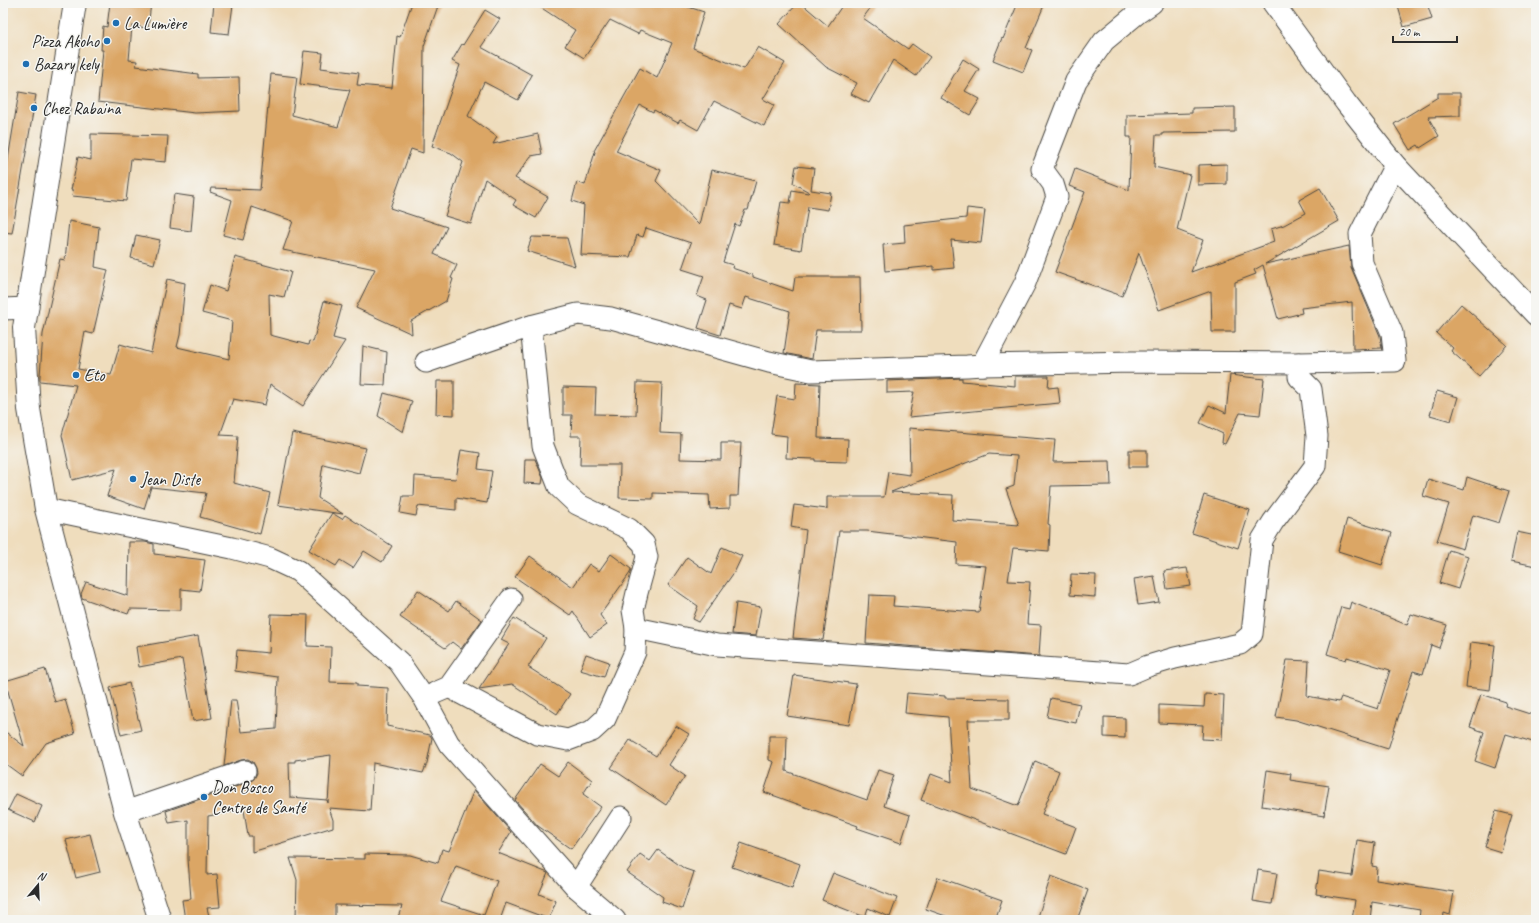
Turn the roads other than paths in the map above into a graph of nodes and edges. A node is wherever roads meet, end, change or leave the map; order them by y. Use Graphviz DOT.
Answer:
graph roads {
  1 [pos="75,3"];
  2 [pos="1152,3"];
  3 [pos="1273,3"];
  4 [pos="1395,165"];
  5 [pos="28,308"];
  6 [pos="3,309"];
  7 [pos="1536,315"];
  8 [pos="531,326"];
  9 [pos="426,362"];
  10 [pos="1299,363"];
  11 [pos="982,365"];
  12 [pos="46,509"];
  13 [pos="511,598"];
  14 [pos="636,628"];
  15 [pos="449,687"];
  16 [pos="424,698"];
  17 [pos="245,771"];
  18 [pos="125,812"];
  19 [pos="621,818"];
  20 [pos="576,887"];
  21 [pos="160,920"];
  22 [pos="615,920"];
  1 -- 5 [label="street"];
  2 -- 11 [label="street"];
  3 -- 4 [label="street"];
  4 -- 7 [label="street"];
  4 -- 10 [label="street"];
  5 -- 6 [label="street"];
  5 -- 12 [label="street"];
  8 -- 9 [label="street"];
  8 -- 11 [label="street"];
  8 -- 14 [label="street"];
  10 -- 11 [label="street"];
  10 -- 14 [label="street"];
  12 -- 16 [label="street"];
  12 -- 18 [label="street"];
  13 -- 15 [label="street"];
  14 -- 15 [label="street"];
  15 -- 16 [label="street"];
  16 -- 20 [label="street"];
  17 -- 18 [label="street"];
  18 -- 21 [label="street"];
  19 -- 20 [label="street"];
  20 -- 22 [label="street"];
}
